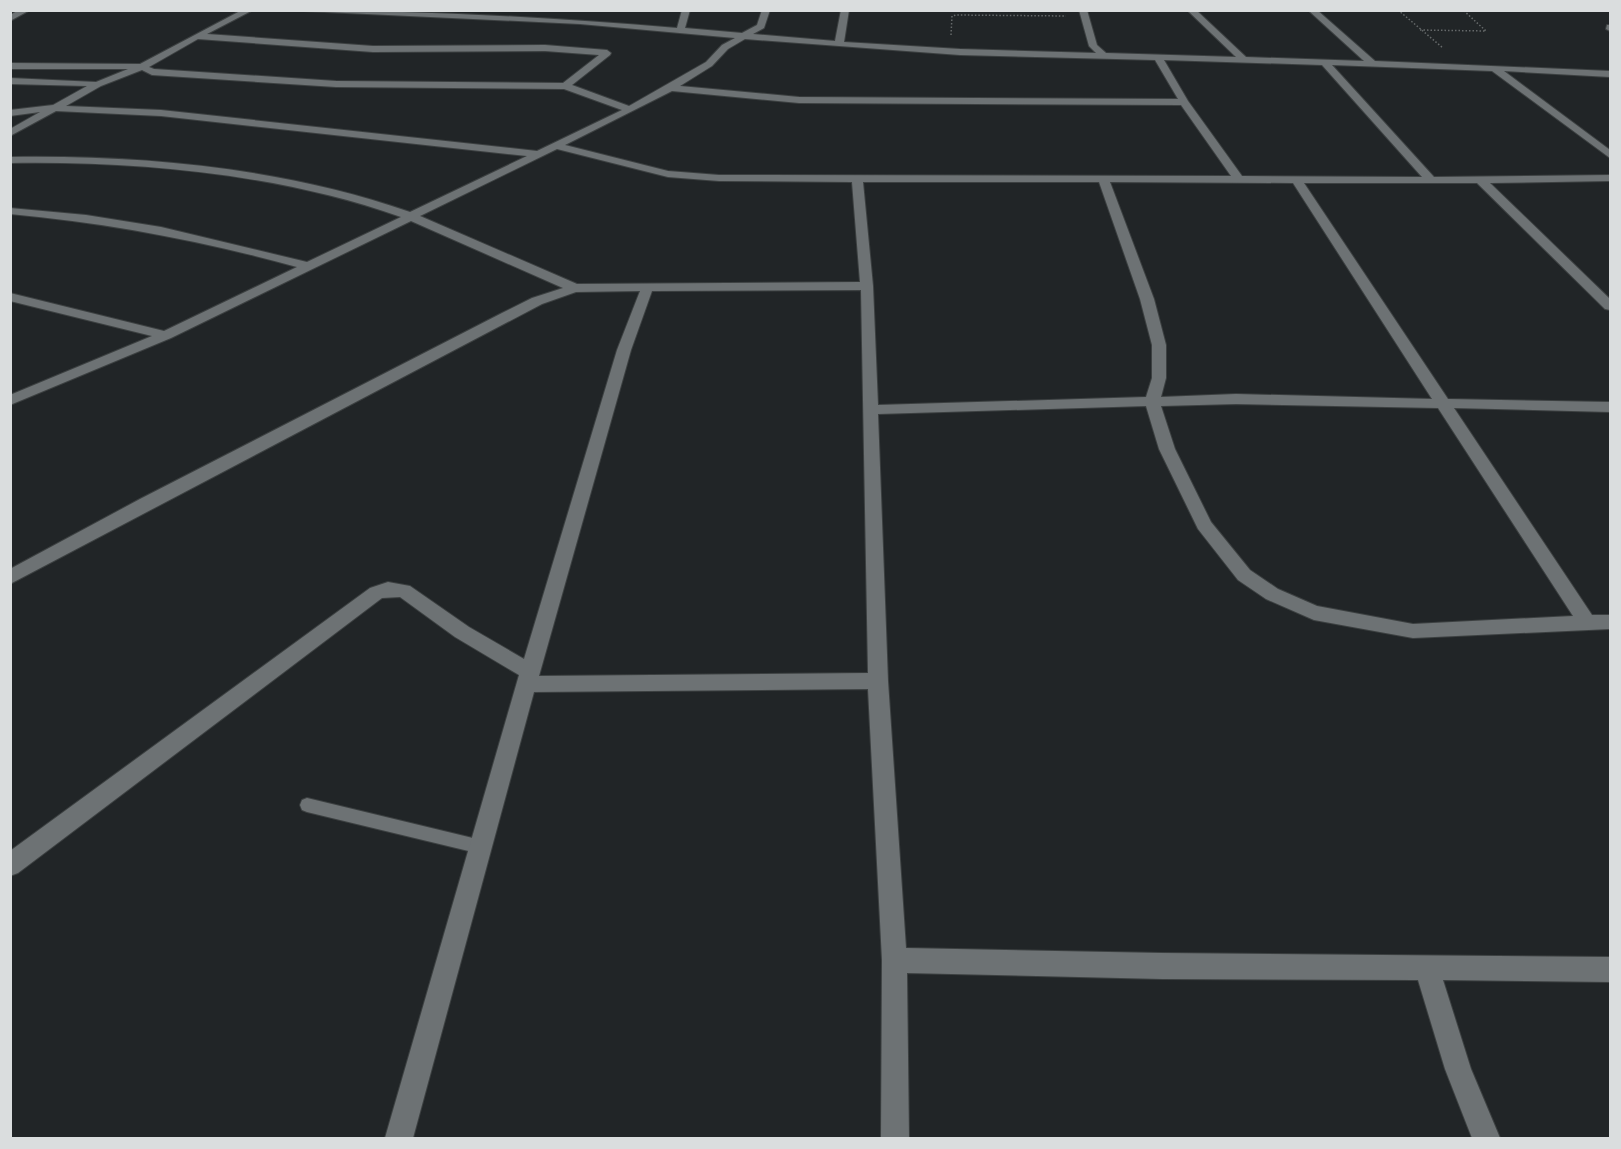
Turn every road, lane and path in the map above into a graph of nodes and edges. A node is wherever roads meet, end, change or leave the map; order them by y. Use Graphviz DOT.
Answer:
graph roads {
  1 [pos="249,10"];
  2 [pos="286,10"];
  3 [pos="686,10"];
  4 [pos="766,10"];
  5 [pos="845,10"];
  6 [pos="1191,10"];
  7 [pos="1312,10"];
  8 [pos="1398,10"];
  9 [pos="1463,10"];
  10 [pos="10,11"];
  11 [pos="25,11"];
  12 [pos="1084,13"];
  13 [pos="956,15"];
  14 [pos="10,19"];
  15 [pos="680,30"];
  16 [pos="1420,30"];
  17 [pos="197,36"];
  18 [pos="747,36"];
  19 [pos="839,44"];
  20 [pos="1104,56"];
  21 [pos="1158,58"];
  22 [pos="1245,61"];
  23 [pos="1324,62"];
  24 [pos="1373,64"];
  25 [pos="10,66"];
  26 [pos="142,67"];
  27 [pos="1467,67"];
  28 [pos="1494,69"];
  29 [pos="1611,74"];
  30 [pos="10,81"];
  31 [pos="97,84"];
  32 [pos="565,86"];
  33 [pos="670,88"];
  34 [pos="1184,102"];
  35 [pos="52,108"];
  36 [pos="630,110"];
  37 [pos="10,113"];
  38 [pos="10,133"];
  39 [pos="556,146"];
  40 [pos="537,154"];
  41 [pos="1611,155"];
  42 [pos="10,160"];
  43 [pos="1611,178"];
  44 [pos="1239,179"];
  45 [pos="1296,179"];
  46 [pos="857,180"];
  47 [pos="1104,180"];
  48 [pos="1431,180"];
  49 [pos="1480,180"];
  50 [pos="10,211"];
  51 [pos="408,216"];
  52 [pos="309,266"];
  53 [pos="648,286"];
  54 [pos="867,286"];
  55 [pos="575,288"];
  56 [pos="10,297"];
  57 [pos="1611,306"];
  58 [pos="166,335"];
  59 [pos="10,401"];
  60 [pos="1152,401"];
  61 [pos="1444,404"];
  62 [pos="1611,407"];
  63 [pos="872,410"];
  64 [pos="10,577"];
  65 [pos="1611,622"];
  66 [pos="1587,623"];
  67 [pos="528,677"];
  68 [pos="878,681"];
  69 [pos="307,805"];
  70 [pos="481,847"];
  71 [pos="10,865"];
  72 [pos="894,960"];
  73 [pos="1427,969"];
  74 [pos="1611,969"];
  75 [pos="399,1138"];
  76 [pos="895,1138"];
  77 [pos="1486,1138"];
  1 -- 17 [label="street"];
  2 -- 15 [label="street"];
  3 -- 15 [label="street"];
  4 -- 18 [label="street"];
  5 -- 19 [label="street"];
  6 -- 22 [label="street"];
  7 -- 24 [label="street"];
  8 -- 16 [label="path"];
  9 -- 16 [label="path"];
  10 -- 11 [label="street"];
  11 -- 14 [label="street"];
  12 -- 13 [label="path"];
  12 -- 20 [label="street"];
  15 -- 18 [label="street"];
  16 -- 27 [label="path"];
  17 -- 26 [label="street"];
  17 -- 32 [label="street"];
  18 -- 19 [label="street"];
  18 -- 33 [label="street"];
  19 -- 20 [label="street"];
  20 -- 21 [label="street"];
  21 -- 22 [label="street"];
  21 -- 34 [label="street"];
  22 -- 23 [label="street"];
  23 -- 24 [label="street"];
  23 -- 48 [label="street"];
  24 -- 27 [label="street"];
  25 -- 26 [label="street"];
  26 -- 31 [label="street"];
  26 -- 32 [label="street"];
  27 -- 28 [label="street"];
  28 -- 29 [label="street"];
  28 -- 41 [label="street"];
  30 -- 31 [label="street"];
  31 -- 35 [label="street"];
  32 -- 36 [label="street"];
  33 -- 34 [label="street"];
  33 -- 36 [label="street"];
  34 -- 44 [label="street"];
  35 -- 37 [label="street"];
  35 -- 38 [label="street"];
  35 -- 40 [label="street"];
  36 -- 39 [label="street"];
  39 -- 40 [label="street"];
  39 -- 46 [label="street"];
  40 -- 51 [label="street"];
  42 -- 51 [label="street"];
  43 -- 49 [label="street"];
  44 -- 45 [label="street"];
  44 -- 47 [label="street"];
  45 -- 48 [label="street"];
  45 -- 61 [label="street"];
  46 -- 47 [label="street"];
  46 -- 54 [label="street"];
  47 -- 60 [label="street"];
  48 -- 49 [label="street"];
  49 -- 57 [label="street"];
  50 -- 52 [label="street"];
  51 -- 52 [label="street"];
  51 -- 55 [label="street"];
  52 -- 58 [label="street"];
  53 -- 54 [label="street"];
  53 -- 55 [label="street"];
  53 -- 67 [label="street"];
  54 -- 63 [label="street"];
  55 -- 64 [label="street"];
  56 -- 58 [label="street"];
  58 -- 59 [label="street"];
  60 -- 61 [label="street"];
  60 -- 63 [label="street"];
  60 -- 66 [label="street"];
  61 -- 62 [label="street"];
  61 -- 66 [label="street"];
  63 -- 68 [label="street"];
  65 -- 66 [label="street"];
  67 -- 68 [label="street"];
  67 -- 70 [label="street"];
  67 -- 71 [label="street"];
  68 -- 72 [label="street"];
  69 -- 70 [label="lane"];
  70 -- 75 [label="street"];
  72 -- 73 [label="street"];
  72 -- 76 [label="street"];
  73 -- 74 [label="street"];
  73 -- 77 [label="street"];
}
